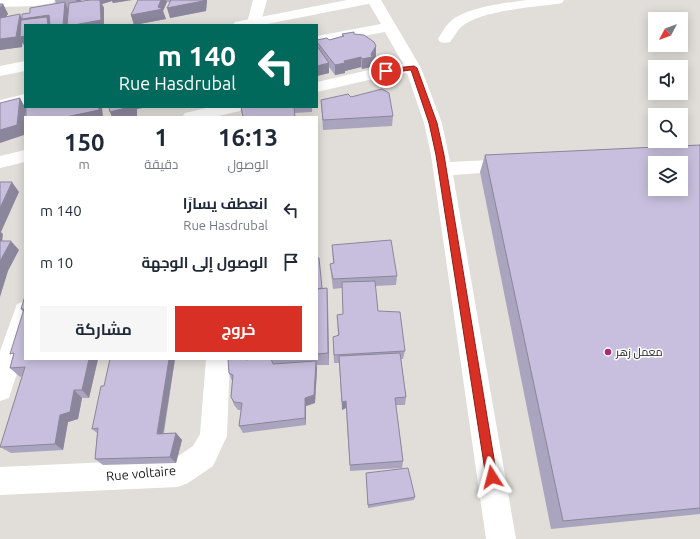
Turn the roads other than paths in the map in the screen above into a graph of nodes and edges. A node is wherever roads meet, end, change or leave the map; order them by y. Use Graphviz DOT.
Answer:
graph roads {
  1 [pos="48,0"];
  2 [pos="260,0"];
  3 [pos="368,0"];
  4 [pos="374,0"];
  5 [pos="557,0"];
  6 [pos="0,3"];
  7 [pos="247,24"];
  8 [pos="390,27"];
  9 [pos="445,39"];
  10 [pos="318,40"];
  11 [pos="24,66"];
  12 [pos="414,68"];
  13 [pos="0,71"];
  14 [pos="318,87"];
  15 [pos="24,100"];
  16 [pos="0,105"];
  17 [pos="232,111"];
  18 [pos="198,116"];
  19 [pos="24,156"];
  20 [pos="0,162"];
  21 [pos="528,164"];
  22 [pos="442,169"];
  23 [pos="24,314"];
  24 [pos="218,360"];
  25 [pos="0,389"];
  26 [pos="0,481"];
  27 [pos="501,539"];
  1 -- 6 [label="street"];
  2 -- 7 [label="street"];
  3 -- 7 [label="street"];
  4 -- 8 [label="street"];
  5 -- 9 [label="street"];
  8 -- 10 [label="street"];
  8 -- 12 [label="street"];
  11 -- 13 [label="street"];
  12 -- 14 [label="street"];
  12 -- 22 [label="street"];
  15 -- 16 [label="street"];
  17 -- 18 [label="street"];
  19 -- 20 [label="street"];
  21 -- 22 [label="street"];
  22 -- 27 [label="street"];
  23 -- 25 [label="street"];
  24 -- 26 [label="street, Rue voltaire"];
}
